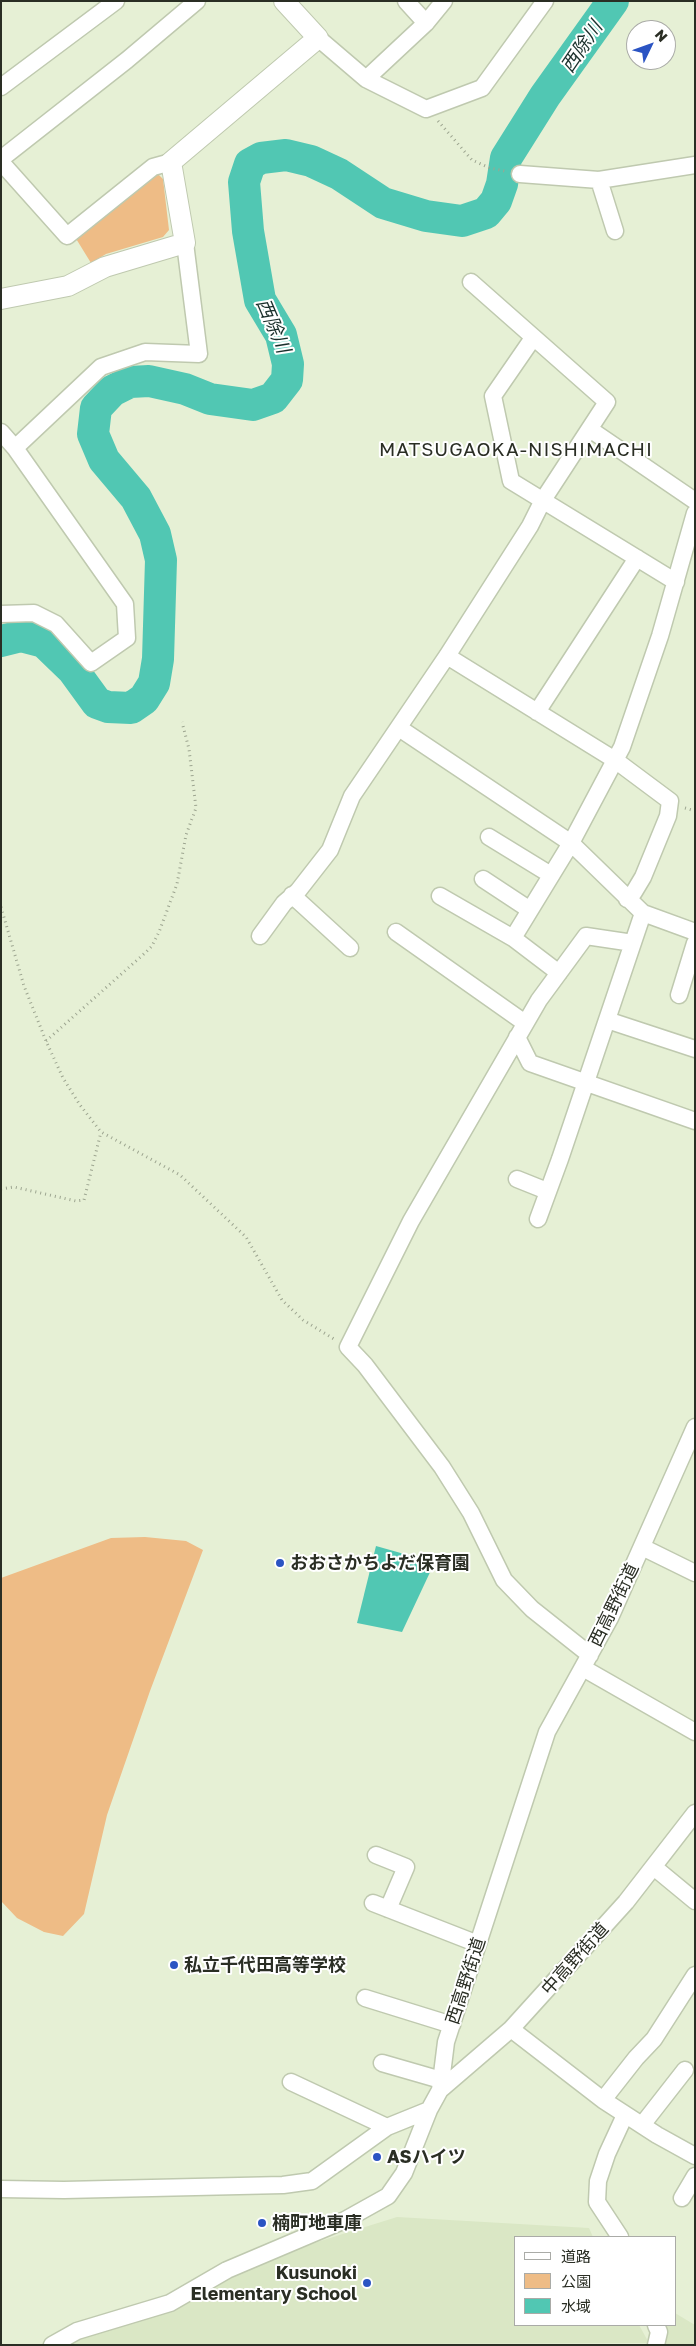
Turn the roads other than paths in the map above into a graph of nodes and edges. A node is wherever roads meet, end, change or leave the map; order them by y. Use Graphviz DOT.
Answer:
graph roads {
  1 [pos="116,1"];
  2 [pos="198,1"];
  3 [pos="284,1"];
  4 [pos="406,1"];
  5 [pos="444,1"];
  6 [pos="545,1"];
  7 [pos="426,23"];
  8 [pos="318,38"];
  9 [pos="366,79"];
  10 [pos="1,88"];
  11 [pos="1,161"];
  12 [pos="171,162"];
  13 [pos="695,165"];
  14 [pos="520,174"];
  15 [pos="599,180"];
  16 [pos="615,232"];
  17 [pos="185,243"];
  18 [pos="471,282"];
  19 [pos="1,299"];
  20 [pos="533,338"];
  21 [pos="591,430"];
  22 [pos="1,432"];
  23 [pos="15,448"];
  24 [pos="543,500"];
  25 [pos="695,501"];
  26 [pos="695,513"];
  27 [pos="637,558"];
  28 [pos="676,582"];
  29 [pos="1,614"];
  30 [pos="448,656"];
  31 [pos="537,712"];
  32 [pos="399,728"];
  33 [pos="615,760"];
  34 [pos="489,837"];
  35 [pos="570,843"];
  36 [pos="551,875"];
  37 [pos="483,879"];
  38 [pos="292,896"];
  39 [pos="440,896"];
  40 [pos="626,899"];
  41 [pos="530,910"];
  42 [pos="643,913"];
  43 [pos="396,932"];
  44 [pos="695,932"];
  45 [pos="260,936"];
  46 [pos="513,938"];
  47 [pos="633,943"];
  48 [pos="695,943"];
  49 [pos="350,948"];
  50 [pos="559,973"];
  51 [pos="679,995"];
  52 [pos="607,1020"];
  53 [pos="521,1030"];
  54 [pos="695,1049"];
  55 [pos="585,1084"];
  56 [pos="695,1121"];
  57 [pos="517,1179"];
  58 [pos="547,1191"];
  59 [pos="538,1218"];
  60 [pos="695,1427"];
  61 [pos="642,1547"];
  62 [pos="695,1573"];
  63 [pos="586,1662"];
  64 [pos="695,1732"];
  65 [pos="695,1813"];
  66 [pos="376,1855"];
  67 [pos="654,1868"];
  68 [pos="695,1901"];
  69 [pos="372,1903"];
  70 [pos="388,1909"];
  71 [pos="478,1944"];
  72 [pos="695,1976"];
  73 [pos="365,1998"];
  74 [pos="452,2025"];
  75 [pos="511,2029"];
  76 [pos="382,2062"];
  77 [pos="685,2070"];
  78 [pos="291,2082"];
  79 [pos="441,2085"];
  80 [pos="603,2100"];
  81 [pos="429,2110"];
  82 [pos="625,2115"];
  83 [pos="642,2125"];
  84 [pos="387,2127"];
  85 [pos="695,2156"];
  86 [pos="695,2176"];
  87 [pos="1,2189"];
  88 [pos="682,2198"];
  89 [pos="619,2236"];
  90 [pos="656,2326"];
  91 [pos="52,2345"];
  92 [pos="656,2345"];
  1 -- 10 [label="street"];
  2 -- 11 [label="street"];
  3 -- 8 [label="street"];
  4 -- 7 [label="street"];
  5 -- 7 [label="street"];
  6 -- 9 [label="street"];
  7 -- 9 [label="street"];
  8 -- 9 [label="street"];
  8 -- 12 [label="street"];
  11 -- 12 [label="street"];
  12 -- 17 [label="street"];
  13 -- 15 [label="street"];
  14 -- 15 [label="street"];
  15 -- 16 [label="street"];
  17 -- 19 [label="street"];
  17 -- 23 [label="street"];
  18 -- 20 [label="street"];
  20 -- 21 [label="street"];
  20 -- 24 [label="street"];
  21 -- 24 [label="street"];
  21 -- 25 [label="street"];
  22 -- 23 [label="street"];
  23 -- 29 [label="street"];
  24 -- 27 [label="street"];
  24 -- 30 [label="street"];
  26 -- 28 [label="street"];
  27 -- 28 [label="street"];
  27 -- 31 [label="street"];
  28 -- 33 [label="street"];
  30 -- 31 [label="street"];
  30 -- 32 [label="street"];
  31 -- 33 [label="street"];
  32 -- 35 [label="street"];
  32 -- 38 [label="street"];
  33 -- 35 [label="street"];
  33 -- 40 [label="street"];
  34 -- 36 [label="street"];
  35 -- 36 [label="street"];
  35 -- 40 [label="street"];
  36 -- 41 [label="street"];
  37 -- 41 [label="street"];
  38 -- 45 [label="street"];
  38 -- 49 [label="street"];
  39 -- 46 [label="street"];
  40 -- 42 [label="street"];
  41 -- 46 [label="street"];
  42 -- 44 [label="street"];
  42 -- 47 [label="street"];
  43 -- 53 [label="street"];
  46 -- 50 [label="street"];
  47 -- 50 [label="street"];
  47 -- 52 [label="street"];
  48 -- 51 [label="street"];
  50 -- 53 [label="street"];
  52 -- 54 [label="street"];
  52 -- 55 [label="street"];
  53 -- 55 [label="street"];
  53 -- 63 [label="street"];
  55 -- 56 [label="street"];
  55 -- 58 [label="street"];
  57 -- 58 [label="street"];
  58 -- 59 [label="street"];
  60 -- 61 [label="street, 西高野街道"];
  61 -- 62 [label="street"];
  61 -- 63 [label="street, 西高野街道"];
  63 -- 64 [label="street"];
  63 -- 71 [label="street, 西高野街道"];
  65 -- 67 [label="street, 中高野街道"];
  66 -- 70 [label="street"];
  67 -- 68 [label="street"];
  67 -- 75 [label="street, 中高野街道"];
  69 -- 70 [label="street"];
  70 -- 71 [label="street"];
  71 -- 74 [label="street, 西高野街道"];
  72 -- 80 [label="street"];
  73 -- 74 [label="street"];
  74 -- 79 [label="street, 西高野街道"];
  75 -- 79 [label="street, 中高野街道"];
  75 -- 80 [label="street"];
  76 -- 79 [label="street"];
  77 -- 83 [label="street"];
  78 -- 84 [label="street"];
  79 -- 81 [label="street, 西高野街道"];
  80 -- 82 [label="street"];
  81 -- 84 [label="street"];
  81 -- 91 [label="street, 西高野街道"];
  82 -- 83 [label="street"];
  82 -- 89 [label="street"];
  83 -- 85 [label="street"];
  84 -- 87 [label="street"];
  86 -- 88 [label="street"];
  90 -- 92 [label="street"];
}
